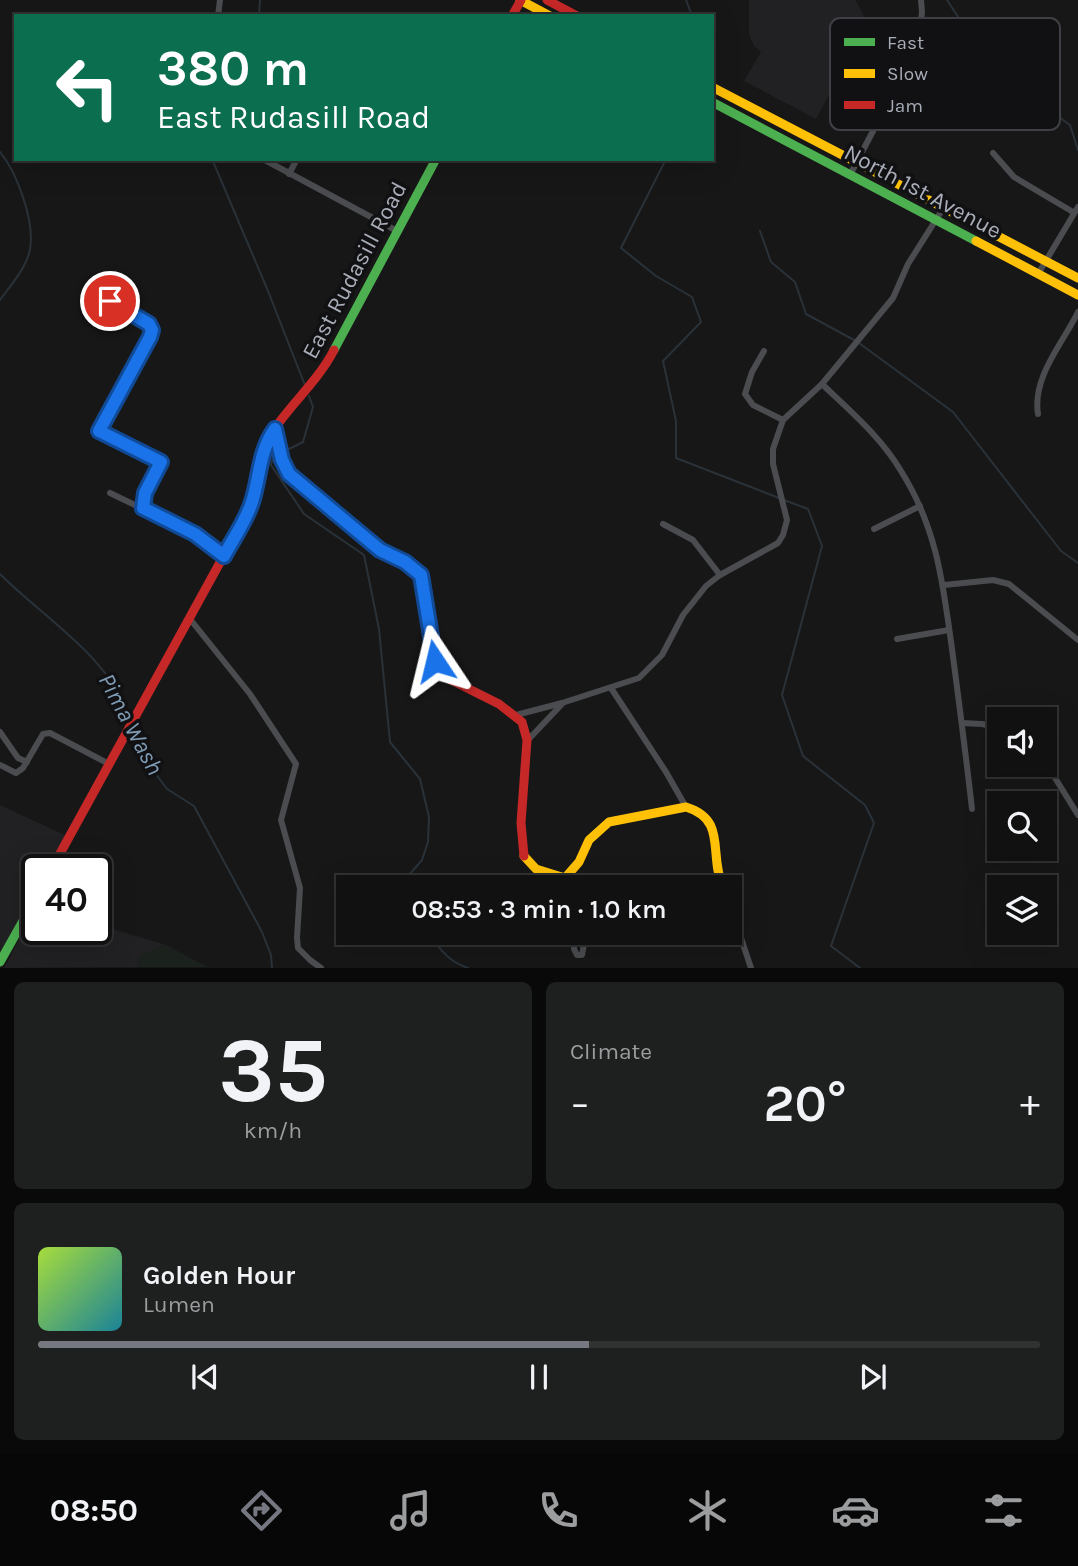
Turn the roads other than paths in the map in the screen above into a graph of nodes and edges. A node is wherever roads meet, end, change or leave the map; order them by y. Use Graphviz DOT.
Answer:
graph roads {
  1 [pos="521,0"];
  2 [pos="547,0"];
  3 [pos="921,0"];
  4 [pos="546,14"];
  5 [pos="573,14"];
  6 [pos="921,18"];
  7 [pos="714,88"];
  8 [pos="714,103"];
  9 [pos="874,130"];
  10 [pos="993,153"];
  11 [pos="266,161"];
  12 [pos="296,161"];
  13 [pos="435,161"];
  14 [pos="856,164"];
  15 [pos="289,174"];
  16 [pos="850,175"];
  17 [pos="944,207"];
  18 [pos="1076,209"];
  19 [pos="936,220"];
  20 [pos="397,231"];
  21 [pos="1045,261"];
  22 [pos="1038,274"];
  23 [pos="1078,278"];
  24 [pos="96,294"];
  25 [pos="1078,295"];
  26 [pos="1078,312"];
  27 [pos="764,351"];
  28 [pos="822,384"];
  29 [pos="1038,414"];
  30 [pos="783,420"];
  31 [pos="275,429"];
  32 [pos="261,455"];
  33 [pos="282,462"];
  34 [pos="110,493"];
  35 [pos="920,506"];
  36 [pos="143,508"];
  37 [pos="663,524"];
  38 [pos="874,529"];
  39 [pos="224,556"];
  40 [pos="720,575"];
  41 [pos="944,585"];
  42 [pos="190,619"];
  43 [pos="949,630"];
  44 [pos="897,639"];
  45 [pos="1078,640"];
  46 [pos="611,688"];
  47 [pos="562,704"];
  48 [pos="516,715"];
  49 [pos="962,723"];
  50 [pos="987,725"];
  51 [pos="0,732"];
  52 [pos="527,741"];
  53 [pos="27,762"];
  54 [pos="109,764"];
  55 [pos="0,765"];
  56 [pos="1054,777"];
  57 [pos="686,807"];
  58 [pos="972,809"];
  59 [pos="1078,815"];
  60 [pos="60,854"];
  61 [pos="546,875"];
  62 [pos="571,875"];
  63 [pos="718,875"];
  64 [pos="21,925"];
  65 [pos="742,941"];
  66 [pos="0,962"];
  67 [pos="321,968"];
  68 [pos="751,968"];
  1 -- 4 [label="street"];
  2 -- 5 [label="street"];
  3 -- 6 [label="street"];
  7 -- 14 [label="street, North 1st Avenue"];
  8 -- 16 [label="street, North 1st Avenue"];
  9 -- 14 [label="street"];
  10 -- 18 [label="street"];
  11 -- 15 [label="street"];
  12 -- 15 [label="street"];
  13 -- 20 [label="street, East Rudasill Road"];
  14 -- 16 [label="street"];
  14 -- 17 [label="street, North 1st Avenue"];
  15 -- 20 [label="street"];
  16 -- 19 [label="street, North 1st Avenue"];
  17 -- 19 [label="street"];
  17 -- 21 [label="street, North 1st Avenue"];
  18 -- 21 [label="street"];
  19 -- 22 [label="street, North 1st Avenue"];
  19 -- 28 [label="street"];
  20 -- 31 [label="street, East Rudasill Road"];
  21 -- 22 [label="street"];
  21 -- 23 [label="street, North 1st Avenue"];
  22 -- 25 [label="street, North 1st Avenue"];
  24 -- 36 [label="street"];
  26 -- 29 [label="street"];
  27 -- 30 [label="street"];
  28 -- 30 [label="street"];
  28 -- 35 [label="street"];
  30 -- 40 [label="street"];
  31 -- 32 [label="street, East Rudasill Road"];
  31 -- 33 [label="street"];
  32 -- 33 [label="street"];
  32 -- 39 [label="street, East Rudasill Road"];
  33 -- 48 [label="street"];
  34 -- 36 [label="street"];
  35 -- 38 [label="street"];
  35 -- 41 [label="street"];
  36 -- 39 [label="street"];
  37 -- 40 [label="street"];
  39 -- 42 [label="street, East Rudasill Road"];
  40 -- 46 [label="street"];
  41 -- 43 [label="street"];
  41 -- 45 [label="street"];
  42 -- 54 [label="street, East Rudasill Road"];
  42 -- 67 [label="street"];
  43 -- 44 [label="street"];
  43 -- 49 [label="street"];
  46 -- 47 [label="street"];
  46 -- 57 [label="street"];
  47 -- 48 [label="street"];
  47 -- 52 [label="street"];
  48 -- 52 [label="street"];
  49 -- 50 [label="street"];
  49 -- 58 [label="street"];
  51 -- 53 [label="street"];
  52 -- 61 [label="street"];
  53 -- 54 [label="street"];
  53 -- 55 [label="street"];
  54 -- 60 [label="street, East Rudasill Road"];
  56 -- 59 [label="street"];
  57 -- 62 [label="street"];
  57 -- 63 [label="street"];
  64 -- 66 [label="street"];
  65 -- 68 [label="street"];
}
